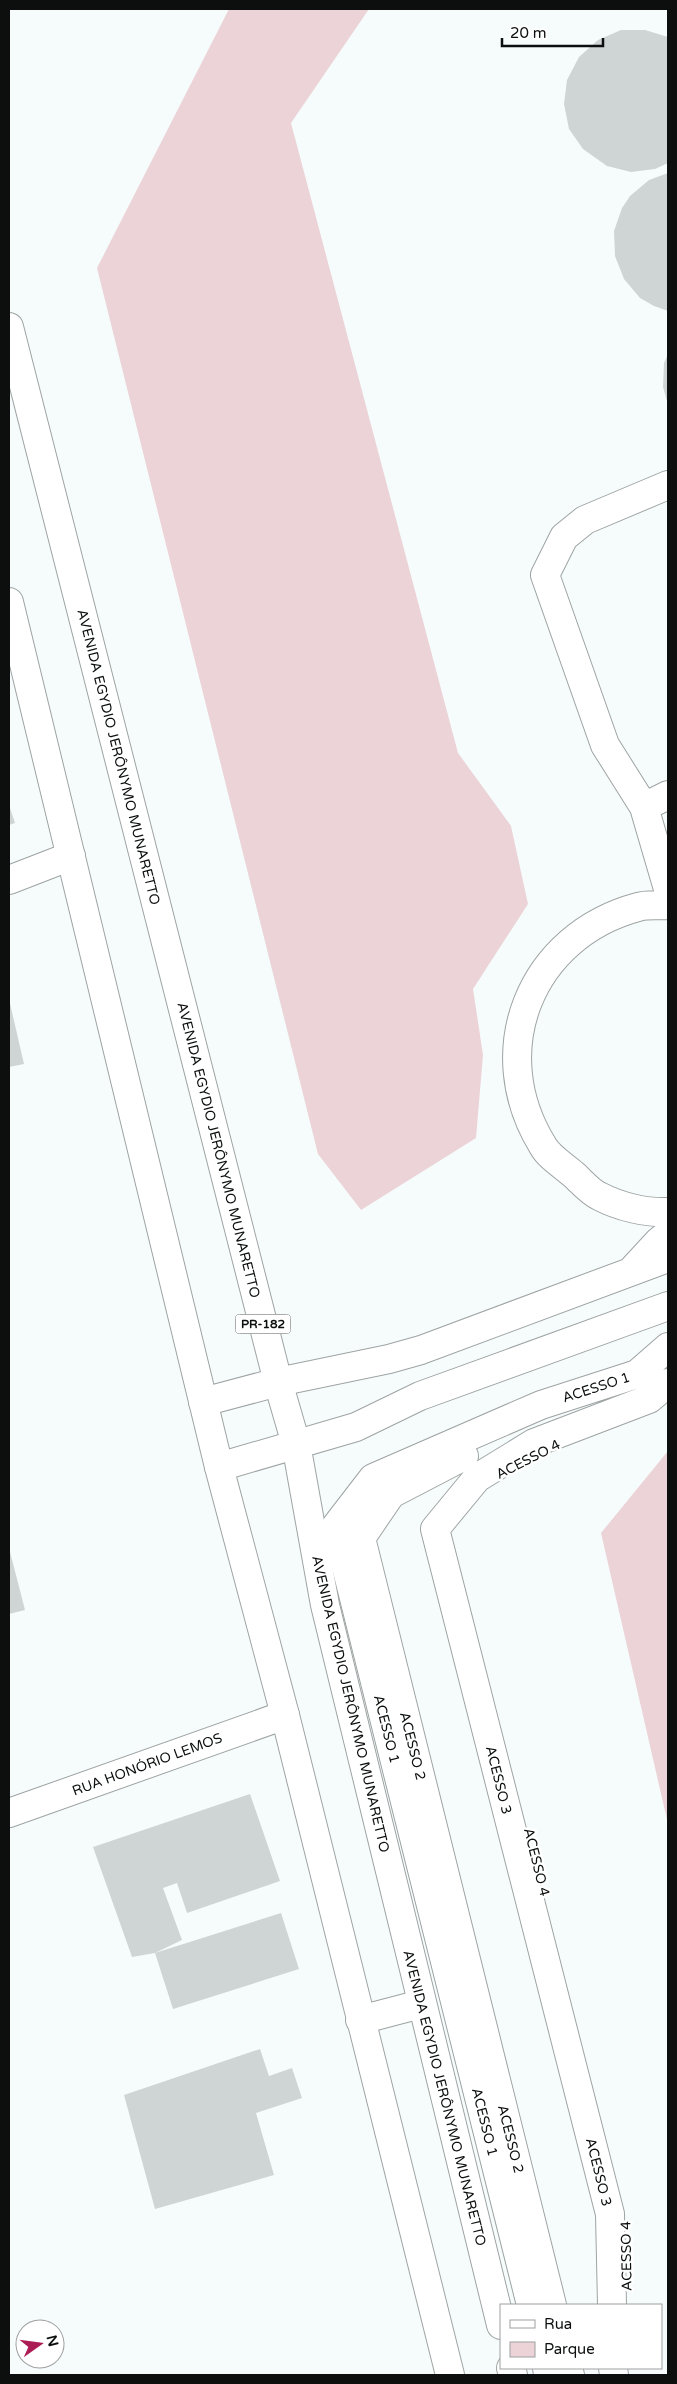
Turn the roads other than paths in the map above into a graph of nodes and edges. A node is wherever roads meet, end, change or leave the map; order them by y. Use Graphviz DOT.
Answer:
graph roads {
  1 [pos="9,327"];
  2 [pos="668,485"];
  3 [pos="9,602"];
  4 [pos="656,801"];
  5 [pos="71,856"];
  6 [pos="9,880"];
  7 [pos="668,889"];
  8 [pos="668,905"];
  9 [pos="668,1212"];
  10 [pos="668,1234"];
  11 [pos="668,1258"];
  12 [pos="630,1272"];
  13 [pos="668,1306"];
  14 [pos="668,1347"];
  15 [pos="668,1364"];
  16 [pos="278,1382"];
  17 [pos="668,1383"];
  18 [pos="668,1396"];
  19 [pos="204,1402"];
  20 [pos="296,1444"];
  21 [pos="219,1467"];
  22 [pos="285,1715"];
  23 [pos="9,1813"];
  24 [pos="421,2004"];
  25 [pos="360,2020"];
  26 [pos="531,2304"];
  27 [pos="552,2304"];
  28 [pos="612,2304"];
  29 [pos="627,2304"];
  30 [pos="500,2321"];
  31 [pos="450,2375"];
  1 -- 16 [label="main road, AVENIDA EGYDIO JERÔNYMO MUNARETTO / PR-182"];
  2 -- 4 [label="main road"];
  3 -- 5 [label="main road"];
  4 -- 7 [label="main road"];
  5 -- 6 [label="main road"];
  5 -- 19 [label="main road"];
  8 -- 9 [label="main road"];
  10 -- 12 [label="main road"];
  11 -- 12 [label="main road"];
  12 -- 16 [label="main road"];
  13 -- 20 [label="main road"];
  14 -- 26 [label="main road, ACESSO 1"];
  15 -- 27 [label="main road, ACESSO 2"];
  16 -- 19 [label="main road"];
  16 -- 20 [label="main road, AVENIDA EGYDIO JERÔNYMO MUNARETTO / PR-182"];
  17 -- 28 [label="main road, ACESSO 3"];
  18 -- 29 [label="main road, ACESSO 4"];
  19 -- 21 [label="main road"];
  20 -- 21 [label="main road"];
  20 -- 24 [label="main road, AVENIDA EGYDIO JERÔNYMO MUNARETTO / PR-182"];
  21 -- 22 [label="main road"];
  22 -- 23 [label="main road, RUA HONÓRIO LEMOS"];
  22 -- 25 [label="main road"];
  24 -- 25 [label="main road"];
  24 -- 30 [label="main road, AVENIDA EGYDIO JERÔNYMO MUNARETTO / PR-182"];
  25 -- 31 [label="main road"];
}
